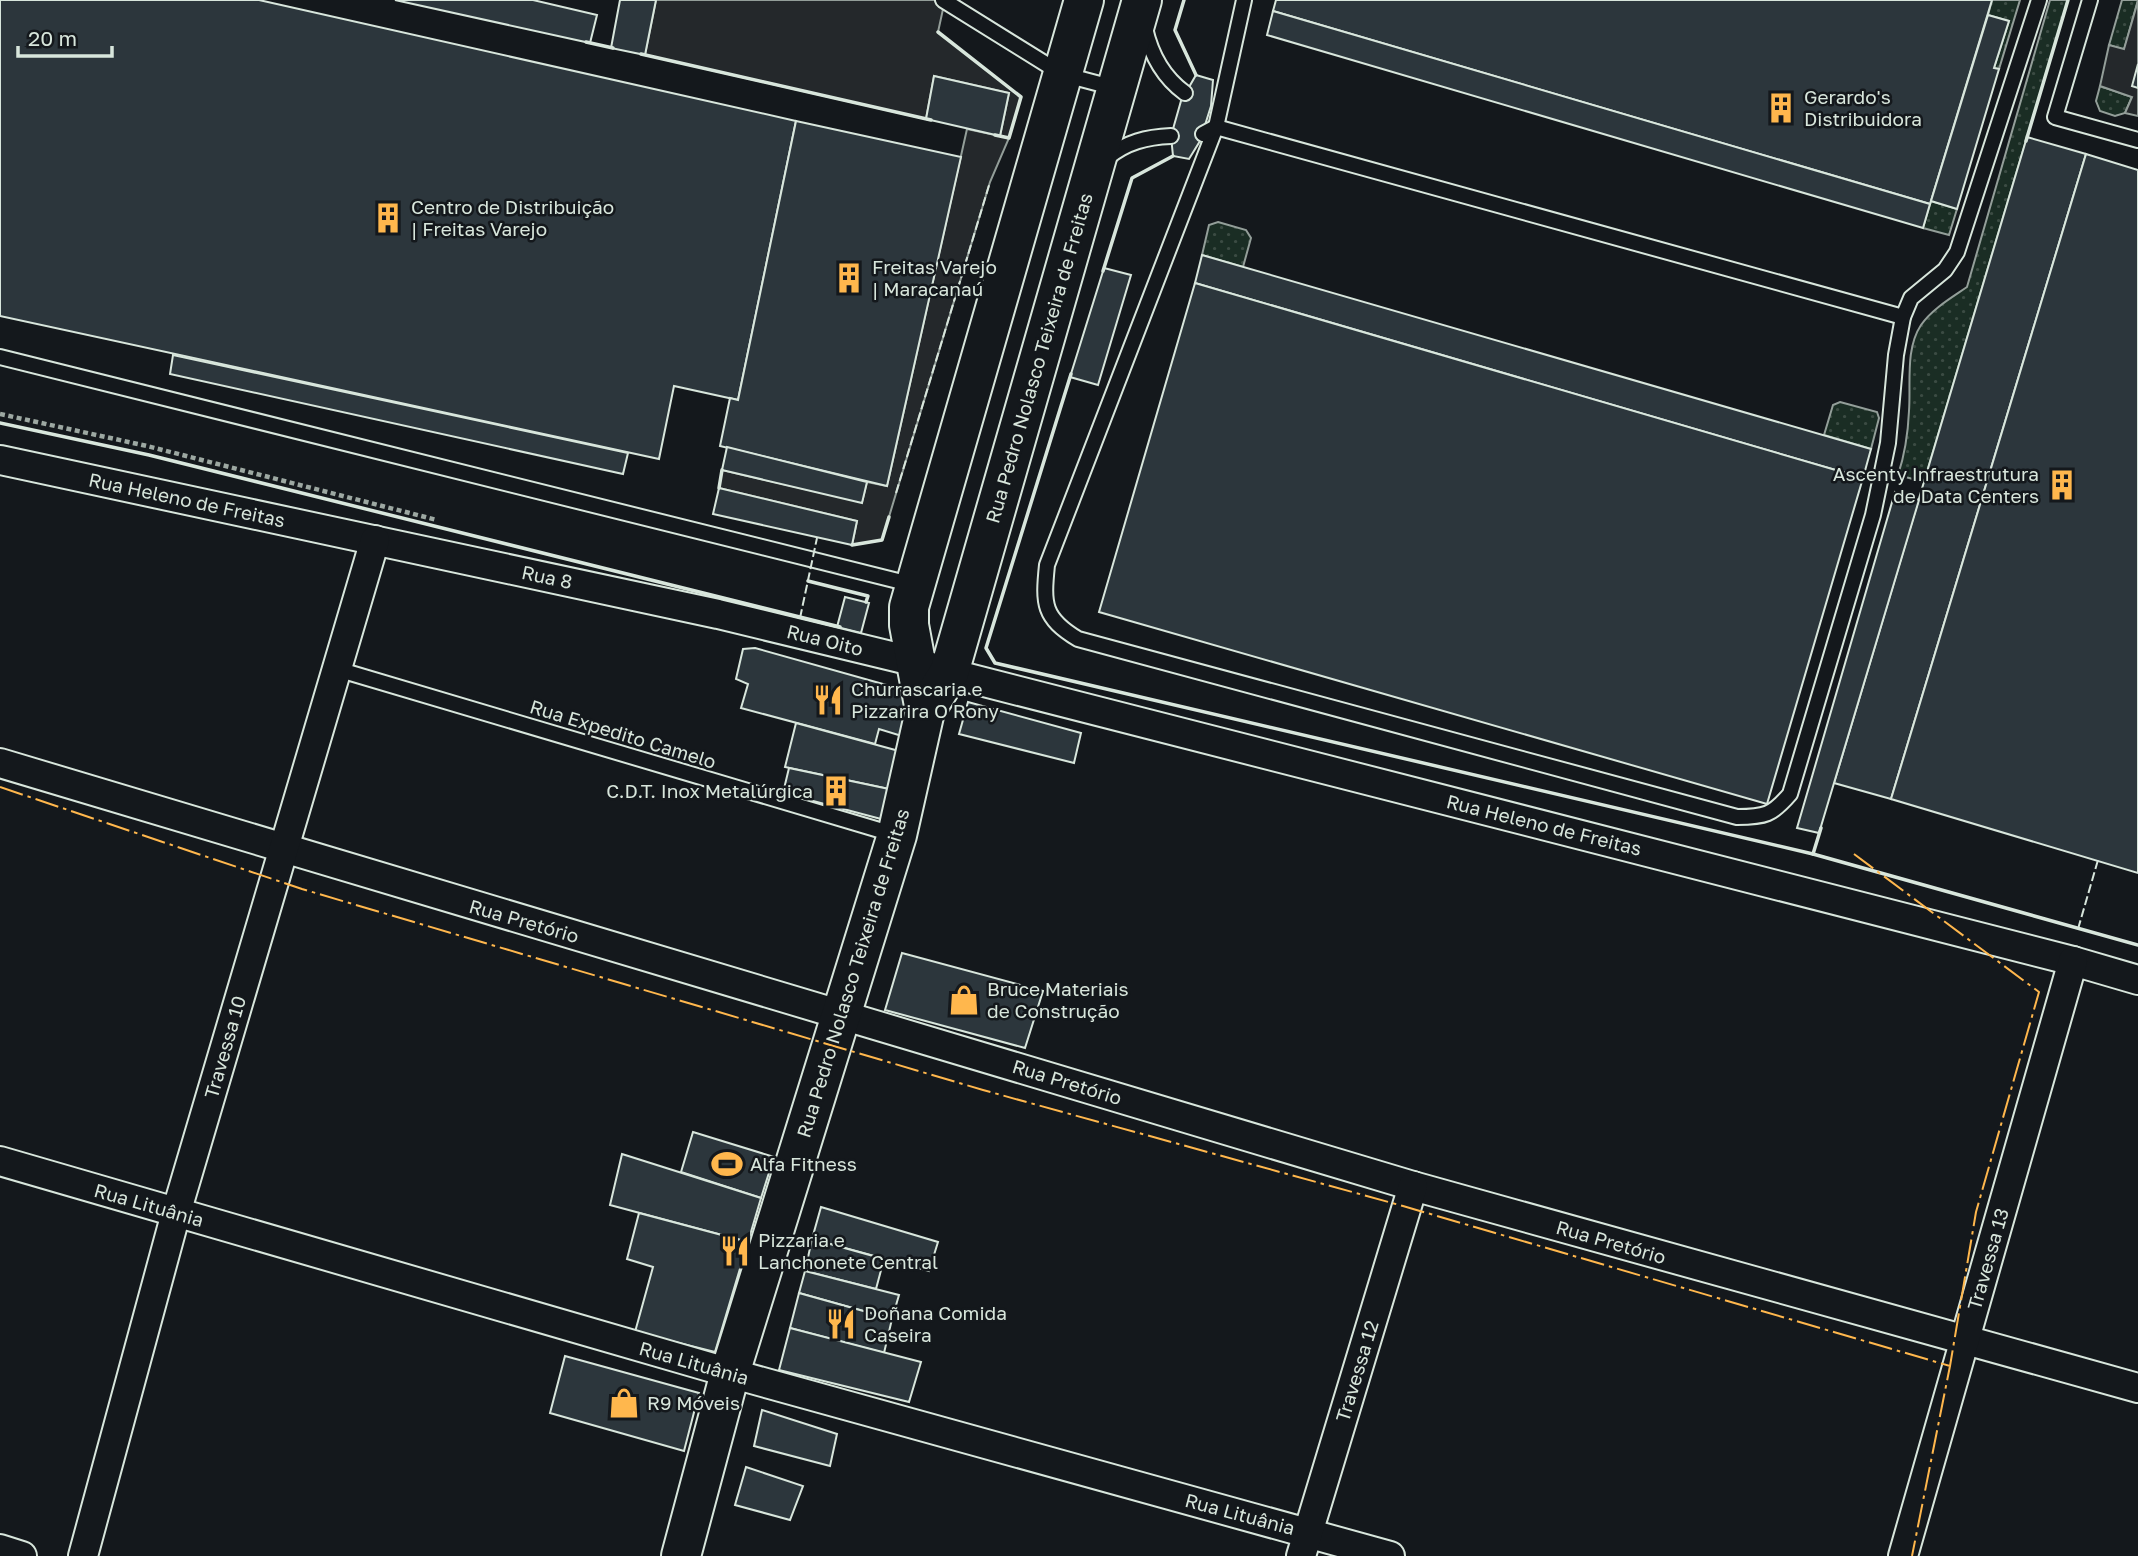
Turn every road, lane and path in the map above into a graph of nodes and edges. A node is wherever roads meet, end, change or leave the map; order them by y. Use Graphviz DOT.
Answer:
graph roads {
  1 [pos="943,0"];
  2 [pos="1084,0"];
  3 [pos="1244,0"];
  4 [pos="2039,0"];
  5 [pos="2090,0"];
  6 [pos="1141,4"];
  7 [pos="1062,74"];
  8 [pos="1116,89"];
  9 [pos="1185,93"];
  10 [pos="1209,113"];
  11 [pos="1209,130"];
  12 [pos="1171,136"];
  13 [pos="2138,140"];
  14 [pos="1093,170"];
  15 [pos="1903,317"];
  16 [pos="0,357"];
  17 [pos="0,414"];
  18 [pos="0,460"];
  19 [pos="440,521"];
  20 [pos="375,540"];
  21 [pos="915,586"];
  22 [pos="718,614"];
  23 [pos="932,667"];
  24 [pos="337,669"];
  25 [pos="0,763"];
  26 [pos="897,835"];
  27 [pos="284,850"];
  28 [pos="2073,961"];
  29 [pos="2138,980"];
  30 [pos="842,1014"];
  31 [pos="0,1161"];
  32 [pos="1413,1186"];
  33 [pos="176,1213"];
  34 [pos="1964,1341"];
  35 [pos="730,1373"];
  36 [pos="2138,1388"];
  37 [pos="1304,1544"];
  38 [pos="0,1549"];
  39 [pos="22,1556"];
  40 [pos="83,1556"];
  41 [pos="681,1556"];
  42 [pos="1390,1556"];
  43 [pos="1903,1556"];
  1 -- 7 [label="lane"];
  2 -- 7 [label="main road"];
  3 -- 11 [label="lane"];
  4 -- 15 [label="lane"];
  5 -- 13 [label="lane"];
  6 -- 8 [label="main road, Rua Pedro Nolasco Teixeira de Freitas"];
  6 -- 9 [label="lane"];
  7 -- 8 [label="lane"];
  7 -- 21 [label="main road"];
  8 -- 14 [label="main road, Rua Pedro Nolasco Teixeira de Freitas"];
  10 -- 11 [label="lane"];
  11 -- 15 [label="lane"];
  11 -- 15 [label="lane"];
  12 -- 14 [label="lane"];
  14 -- 23 [label="main road, Rua Pedro Nolasco Teixeira de Freitas"];
  16 -- 21 [label="lane"];
  17 -- 19 [label="path"];
  18 -- 20 [label="street, Rua Heleno de Freitas"];
  20 -- 22 [label="street, Rua 8"];
  20 -- 24 [label="street, Travessa 10"];
  21 -- 23 [label="main road"];
  22 -- 23 [label="street, Rua Oito"];
  23 -- 26 [label="main road, Rua Pedro Nolasco Teixeira de Freitas"];
  23 -- 28 [label="street, Rua Heleno de Freitas"];
  24 -- 26 [label="lane, Rua Expedito Camelo"];
  24 -- 27 [label="street, Travessa 10"];
  25 -- 27 [label="street, Rua Pretório"];
  26 -- 30 [label="main road, Rua Pedro Nolasco Teixeira de Freitas"];
  27 -- 30 [label="street, Rua Pretório"];
  27 -- 33 [label="street, Travessa 10"];
  28 -- 29 [label="street, Rua Heleno de Freitas"];
  28 -- 34 [label="street, Travessa 13"];
  30 -- 32 [label="street, Rua Pretório"];
  30 -- 35 [label="main road, Rua Pedro Nolasco Teixeira de Freitas"];
  31 -- 33 [label="street, Rua Lituânia"];
  32 -- 34 [label="street, Rua Pretório"];
  32 -- 37 [label="street, Travessa 12"];
  33 -- 35 [label="street, Rua Lituânia"];
  33 -- 40 [label="street, Travessa 10"];
  34 -- 36 [label="street, Rua Pretório"];
  34 -- 43 [label="street, Travessa 13"];
  35 -- 37 [label="street, Rua Lituânia"];
  35 -- 41 [label="main road, Rua Pedro Nolasco Teixeira de Freitas"];
  37 -- 42 [label="street, Rua Lituânia"];
  38 -- 39 [label="street"];
}
